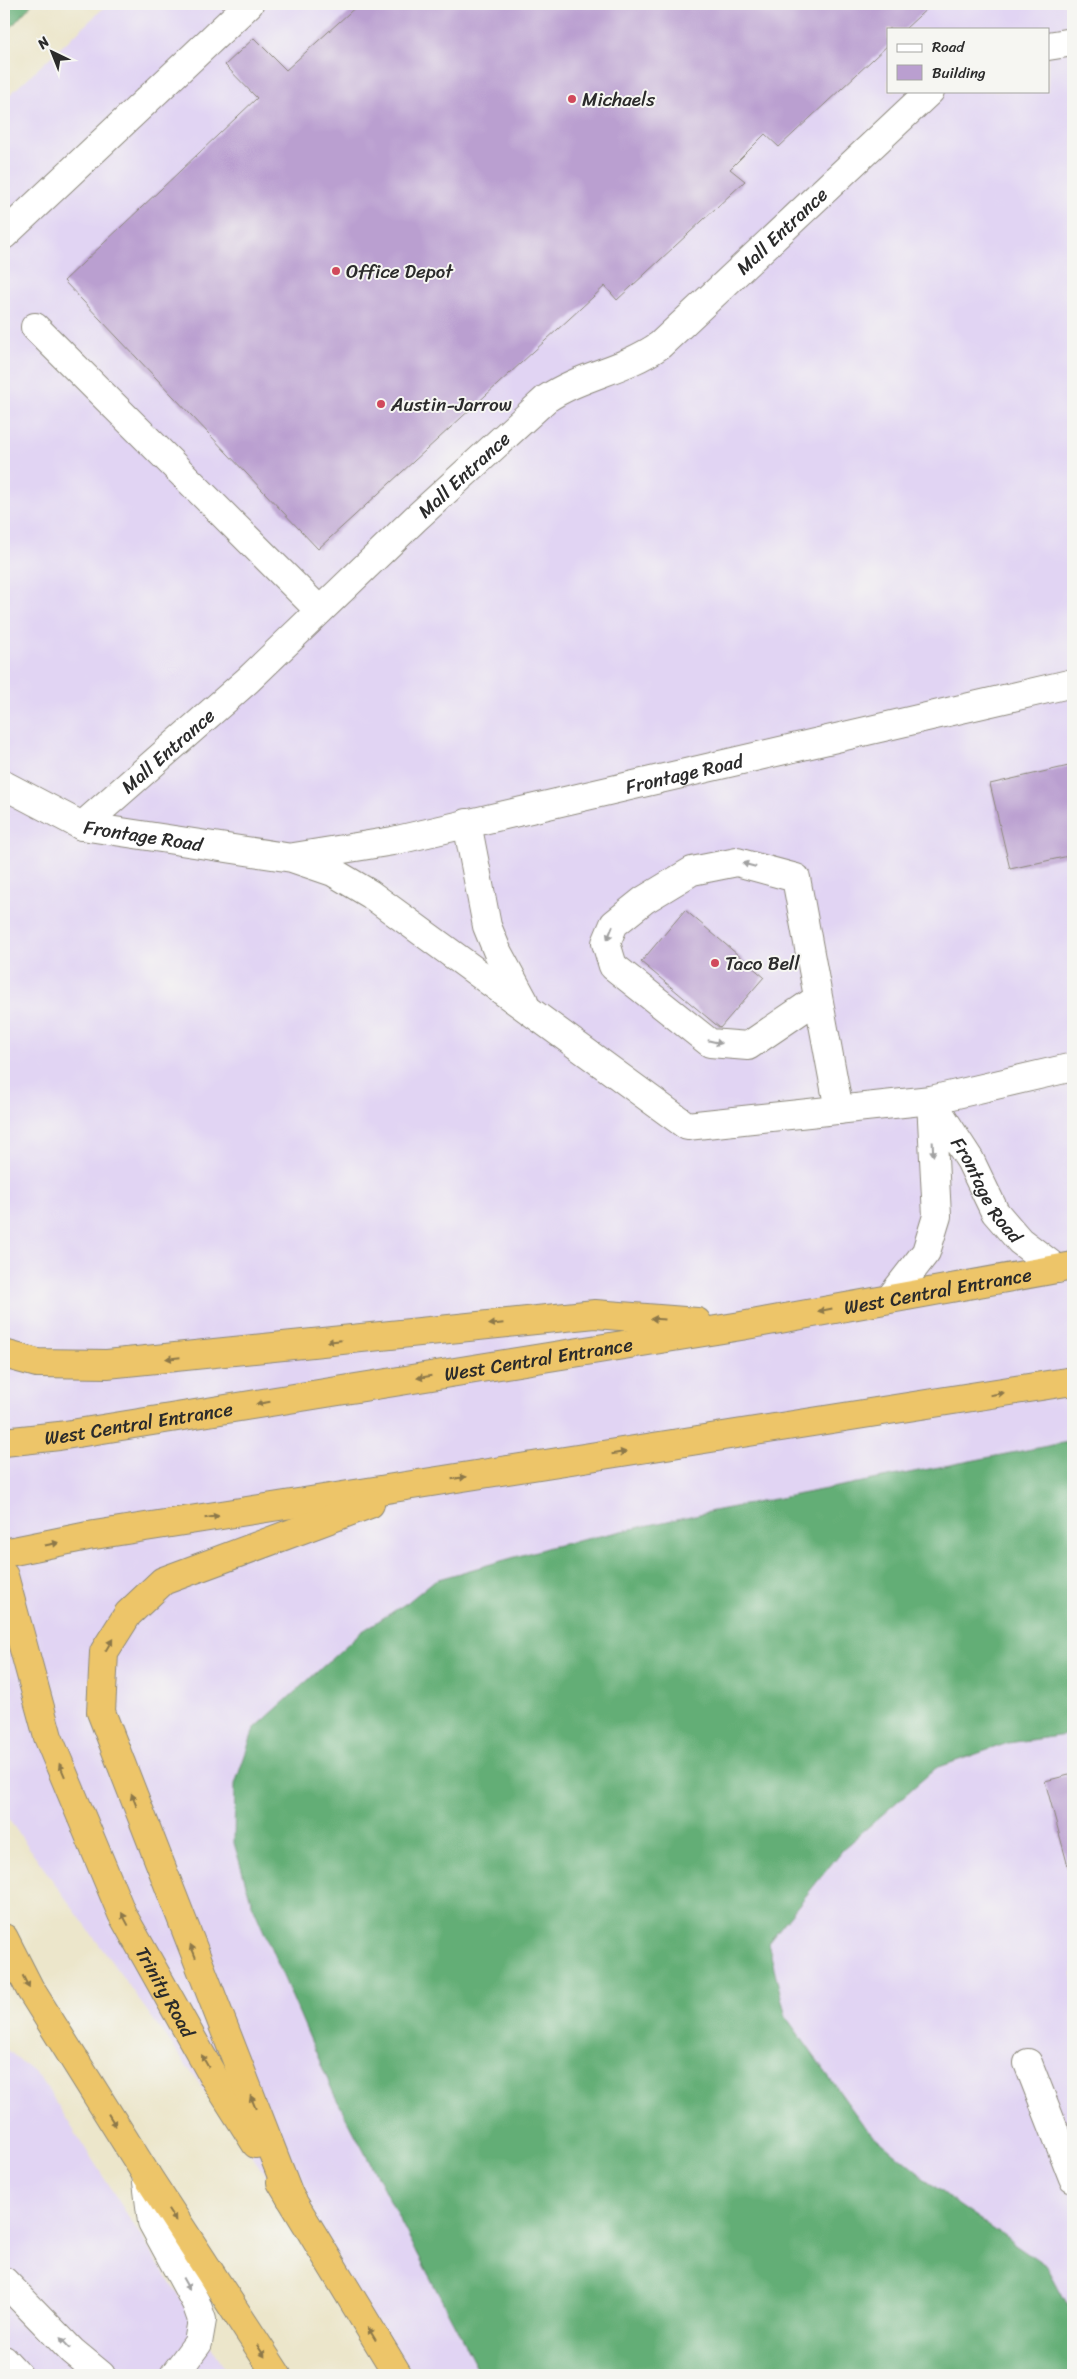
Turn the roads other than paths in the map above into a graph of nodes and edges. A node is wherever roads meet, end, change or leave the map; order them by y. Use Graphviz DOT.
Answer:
graph roads {
  1 [pos="249,4"];
  2 [pos="1073,42"];
  3 [pos="1050,46"];
  4 [pos="929,92"];
  5 [pos="4,235"];
  6 [pos="36,327"];
  7 [pos="318,610"];
  8 [pos="1073,683"];
  9 [pos="4,785"];
  10 [pos="467,823"];
  11 [pos="82,826"];
  12 [pos="292,858"];
  13 [pos="817,999"];
  14 [pos="530,1009"];
  15 [pos="1073,1067"];
  16 [pos="931,1100"];
  17 [pos="839,1110"];
  18 [pos="1065,1268"];
  19 [pos="891,1298"];
  20 [pos="741,1326"];
  21 [pos="4,1354"];
  22 [pos="1073,1381"];
  23 [pos="4,1442"];
  24 [pos="427,1483"];
  25 [pos="4,1553"];
  26 [pos="4,1576"];
  27 [pos="4,1938"];
  28 [pos="1028,2063"];
  29 [pos="146,2174"];
  30 [pos="1073,2178"];
  31 [pos="290,2197"];
  32 [pos="4,2281"];
  33 [pos="4,2360"];
  34 [pos="18,2375"];
  35 [pos="101,2375"];
  36 [pos="174,2375"];
  37 [pos="277,2375"];
  38 [pos="398,2375"];
  1 -- 5 [label="street"];
  2 -- 3 [label="street"];
  4 -- 7 [label="street, Mall Entrance"];
  6 -- 7 [label="street"];
  7 -- 11 [label="street, Mall Entrance"];
  8 -- 10 [label="street, Frontage Road"];
  9 -- 11 [label="street, Frontage Road"];
  10 -- 12 [label="street, Frontage Road"];
  10 -- 14 [label="street"];
  11 -- 12 [label="street, Frontage Road"];
  12 -- 14 [label="street, Frontage Road"];
  13 -- 13 [label="street, one-way"];
  13 -- 17 [label="street"];
  14 -- 17 [label="street, Frontage Road"];
  15 -- 16 [label="street, Frontage Road"];
  16 -- 17 [label="street, Frontage Road"];
  16 -- 18 [label="street, Frontage Road"];
  16 -- 19 [label="street, Frontage Road, one-way"];
  18 -- 19 [label="highway, West Central Entrance"];
  19 -- 20 [label="highway, West Central Entrance, one-way"];
  20 -- 21 [label="highway, one-way"];
  20 -- 23 [label="highway, West Central Entrance, one-way"];
  24 -- 22 [label="highway, one-way"];
  25 -- 24 [label="highway, one-way"];
  31 -- 24 [label="highway, one-way"];
  31 -- 26 [label="highway, Trinity Road, one-way"];
  27 -- 29 [label="highway, one-way"];
  28 -- 30 [label="street"];
  29 -- 36 [label="street, one-way"];
  29 -- 37 [label="highway, one-way"];
  38 -- 31 [label="highway, Trinity Road, one-way"];
  35 -- 32 [label="street, one-way"];
  33 -- 34 [label="street"];
}
